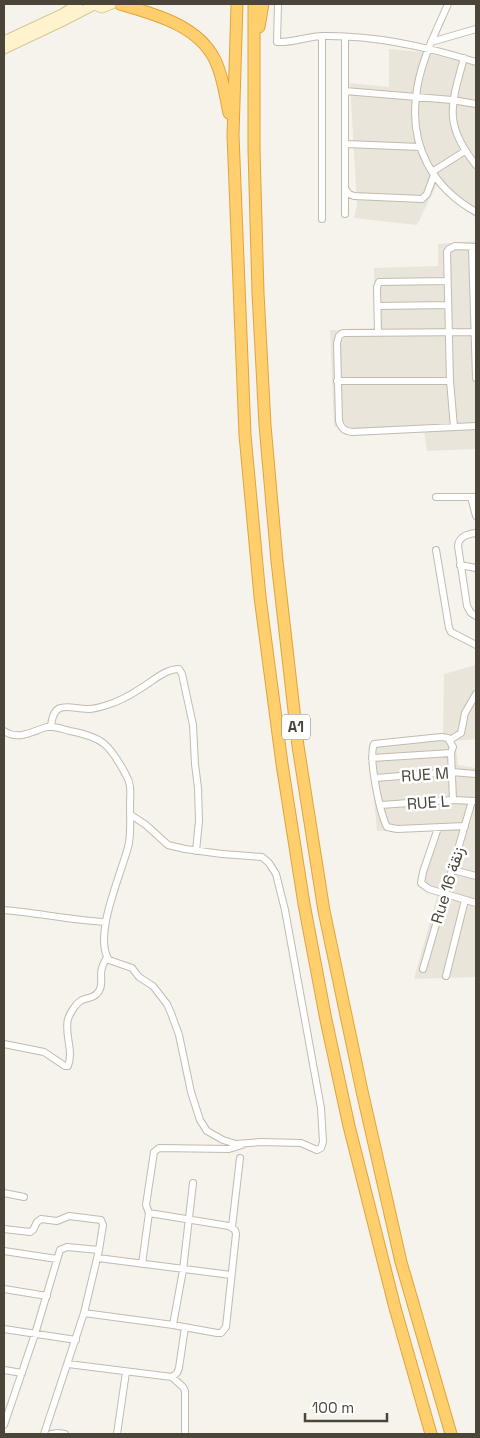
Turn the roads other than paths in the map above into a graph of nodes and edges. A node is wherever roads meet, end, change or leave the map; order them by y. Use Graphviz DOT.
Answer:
graph roads {
  1 [pos="78,4"];
  2 [pos="93,4"];
  3 [pos="112,4"];
  4 [pos="120,4"];
  5 [pos="237,4"];
  6 [pos="254,4"];
  7 [pos="263,4"];
  8 [pos="278,4"];
  9 [pos="448,4"];
  10 [pos="476,29"];
  11 [pos="322,36"];
  12 [pos="345,37"];
  13 [pos="4,41"];
  14 [pos="255,43"];
  15 [pos="430,46"];
  16 [pos="4,49"];
  17 [pos="464,58"];
  18 [pos="476,62"];
  19 [pos="345,91"];
  20 [pos="416,98"];
  21 [pos="452,100"];
  22 [pos="476,104"];
  23 [pos="233,135"];
  24 [pos="346,144"];
  25 [pos="420,147"];
  26 [pos="465,151"];
  27 [pos="476,165"];
  28 [pos="433,174"];
  29 [pos="346,190"];
  30 [pos="476,212"];
  31 [pos="346,214"];
  32 [pos="322,220"];
  33 [pos="474,247"];
  34 [pos="447,281"];
  35 [pos="378,306"];
  36 [pos="447,306"];
  37 [pos="378,332"];
  38 [pos="475,332"];
  39 [pos="448,333"];
  40 [pos="476,378"];
  41 [pos="337,381"];
  42 [pos="450,381"];
  43 [pos="476,426"];
  44 [pos="454,427"];
  45 [pos="436,497"];
  46 [pos="473,497"];
  47 [pos="476,516"];
  48 [pos="476,533"];
  49 [pos="436,550"];
  50 [pos="460,566"];
  51 [pos="476,568"];
  52 [pos="476,616"];
  53 [pos="476,645"];
  54 [pos="476,694"];
  55 [pos="51,727"];
  56 [pos="4,731"];
  57 [pos="450,740"];
  58 [pos="451,753"];
  59 [pos="372,758"];
  60 [pos="452,772"];
  61 [pos="476,774"];
  62 [pos="375,778"];
  63 [pos="453,800"];
  64 [pos="474,801"];
  65 [pos="380,805"];
  66 [pos="131,815"];
  67 [pos="465,826"];
  68 [pos="438,828"];
  69 [pos="196,851"];
  70 [pos="453,870"];
  71 [pos="476,876"];
  72 [pos="444,894"];
  73 [pos="465,900"];
  74 [pos="476,903"];
  75 [pos="4,910"];
  76 [pos="106,922"];
  77 [pos="107,957"];
  78 [pos="423,969"];
  79 [pos="446,976"];
  80 [pos="4,1044"];
  81 [pos="223,1140"];
  82 [pos="243,1144"];
  83 [pos="216,1149"];
  84 [pos="240,1158"];
  85 [pos="193,1182"];
  86 [pos="4,1193"];
  87 [pos="24,1197"];
  88 [pos="149,1213"];
  89 [pos="189,1220"];
  90 [pos="232,1227"];
  91 [pos="4,1230"];
  92 [pos="99,1250"];
  93 [pos="4,1251"];
  94 [pos="98,1258"];
  95 [pos="57,1259"];
  96 [pos="142,1264"];
  97 [pos="183,1270"];
  98 [pos="231,1276"];
  99 [pos="4,1289"];
  100 [pos="47,1296"];
  101 [pos="84,1313"];
  102 [pos="173,1325"];
  103 [pos="185,1327"];
  104 [pos="4,1330"];
  105 [pos="35,1334"];
  106 [pos="76,1340"];
  107 [pos="68,1364"];
  108 [pos="4,1370"];
  109 [pos="126,1372"];
  110 [pos="22,1373"];
  111 [pos="172,1377"];
  112 [pos="7,1408"];
  113 [pos="4,1425"];
  114 [pos="44,1434"];
  115 [pos="51,1434"];
  116 [pos="65,1434"];
  117 [pos="117,1434"];
  118 [pos="185,1434"];
  119 [pos="431,1434"];
  120 [pos="451,1434"];
  1 -- 13 [label="street"];
  2 -- 3 [label="street"];
  2 -- 16 [label="street"];
  4 -- 23 [label="highway"];
  5 -- 23 [label="highway, A1"];
  6 -- 14 [label="highway, A1"];
  7 -- 14 [label="highway"];
  8 -- 11 [label="street"];
  9 -- 15 [label="street"];
  10 -- 15 [label="street"];
  11 -- 12 [label="street"];
  11 -- 32 [label="street"];
  12 -- 15 [label="street"];
  12 -- 19 [label="street"];
  14 -- 120 [label="highway, A1"];
  15 -- 17 [label="street"];
  15 -- 20 [label="street"];
  17 -- 18 [label="street"];
  17 -- 21 [label="street"];
  19 -- 20 [label="street"];
  19 -- 24 [label="street"];
  20 -- 21 [label="street"];
  20 -- 25 [label="street"];
  21 -- 22 [label="street"];
  21 -- 26 [label="street"];
  23 -- 119 [label="highway, A1"];
  24 -- 25 [label="street"];
  24 -- 29 [label="street"];
  25 -- 28 [label="street"];
  26 -- 27 [label="street"];
  26 -- 28 [label="street"];
  28 -- 29 [label="street"];
  28 -- 30 [label="street"];
  29 -- 31 [label="street"];
  33 -- 34 [label="street"];
  33 -- 38 [label="street"];
  34 -- 35 [label="street"];
  34 -- 36 [label="street"];
  35 -- 36 [label="street"];
  35 -- 37 [label="street"];
  36 -- 39 [label="street"];
  37 -- 39 [label="street"];
  37 -- 41 [label="street"];
  38 -- 39 [label="street"];
  38 -- 40 [label="street"];
  39 -- 42 [label="street"];
  41 -- 42 [label="street"];
  41 -- 44 [label="street"];
  42 -- 44 [label="street"];
  43 -- 44 [label="street"];
  45 -- 46 [label="street"];
  46 -- 47 [label="street"];
  48 -- 50 [label="street"];
  49 -- 53 [label="street"];
  50 -- 51 [label="street"];
  50 -- 52 [label="street"];
  54 -- 57 [label="street"];
  55 -- 56 [label="street"];
  55 -- 66 [label="street"];
  55 -- 69 [label="street"];
  57 -- 58 [label="street"];
  57 -- 59 [label="street"];
  58 -- 59 [label="street"];
  58 -- 60 [label="street"];
  59 -- 62 [label="street"];
  60 -- 61 [label="street, RUE M"];
  60 -- 62 [label="street, RUE M"];
  60 -- 63 [label="street"];
  62 -- 65 [label="street"];
  63 -- 64 [label="street, RUE L"];
  63 -- 65 [label="street, RUE L"];
  64 -- 67 [label="street, Rue 16 زنقة"];
  65 -- 68 [label="street"];
  66 -- 69 [label="street"];
  66 -- 76 [label="street"];
  67 -- 68 [label="street"];
  67 -- 70 [label="street, Rue 16 زنقة"];
  68 -- 72 [label="street"];
  69 -- 82 [label="street"];
  70 -- 71 [label="street"];
  70 -- 72 [label="street, Rue 16 زنقة"];
  72 -- 73 [label="street"];
  72 -- 78 [label="street, Rue 16 زنقة"];
  73 -- 74 [label="street"];
  73 -- 79 [label="street"];
  75 -- 76 [label="street"];
  76 -- 77 [label="street"];
  77 -- 80 [label="street"];
  77 -- 81 [label="street"];
  81 -- 82 [label="street"];
  81 -- 83 [label="street"];
  82 -- 83 [label="street"];
  83 -- 88 [label="street"];
  84 -- 90 [label="street"];
  85 -- 89 [label="street"];
  86 -- 87 [label="street"];
  88 -- 89 [label="street"];
  88 -- 96 [label="street"];
  89 -- 90 [label="street"];
  89 -- 97 [label="street"];
  90 -- 98 [label="street"];
  91 -- 92 [label="street"];
  92 -- 94 [label="street"];
  92 -- 95 [label="street"];
  93 -- 95 [label="street"];
  94 -- 96 [label="street"];
  94 -- 101 [label="street"];
  95 -- 100 [label="street"];
  96 -- 97 [label="street"];
  97 -- 98 [label="street"];
  97 -- 102 [label="street"];
  98 -- 103 [label="street"];
  99 -- 100 [label="street"];
  100 -- 105 [label="street"];
  101 -- 102 [label="street"];
  101 -- 106 [label="street"];
  102 -- 103 [label="street"];
  103 -- 111 [label="street"];
  104 -- 105 [label="street"];
  105 -- 106 [label="street"];
  105 -- 110 [label="street"];
  106 -- 107 [label="street"];
  107 -- 109 [label="street"];
  107 -- 114 [label="street"];
  108 -- 110 [label="street"];
  109 -- 111 [label="street"];
  109 -- 117 [label="street"];
  110 -- 112 [label="street"];
  111 -- 118 [label="street"];
  112 -- 113 [label="street"];
  115 -- 116 [label="street"];
}
